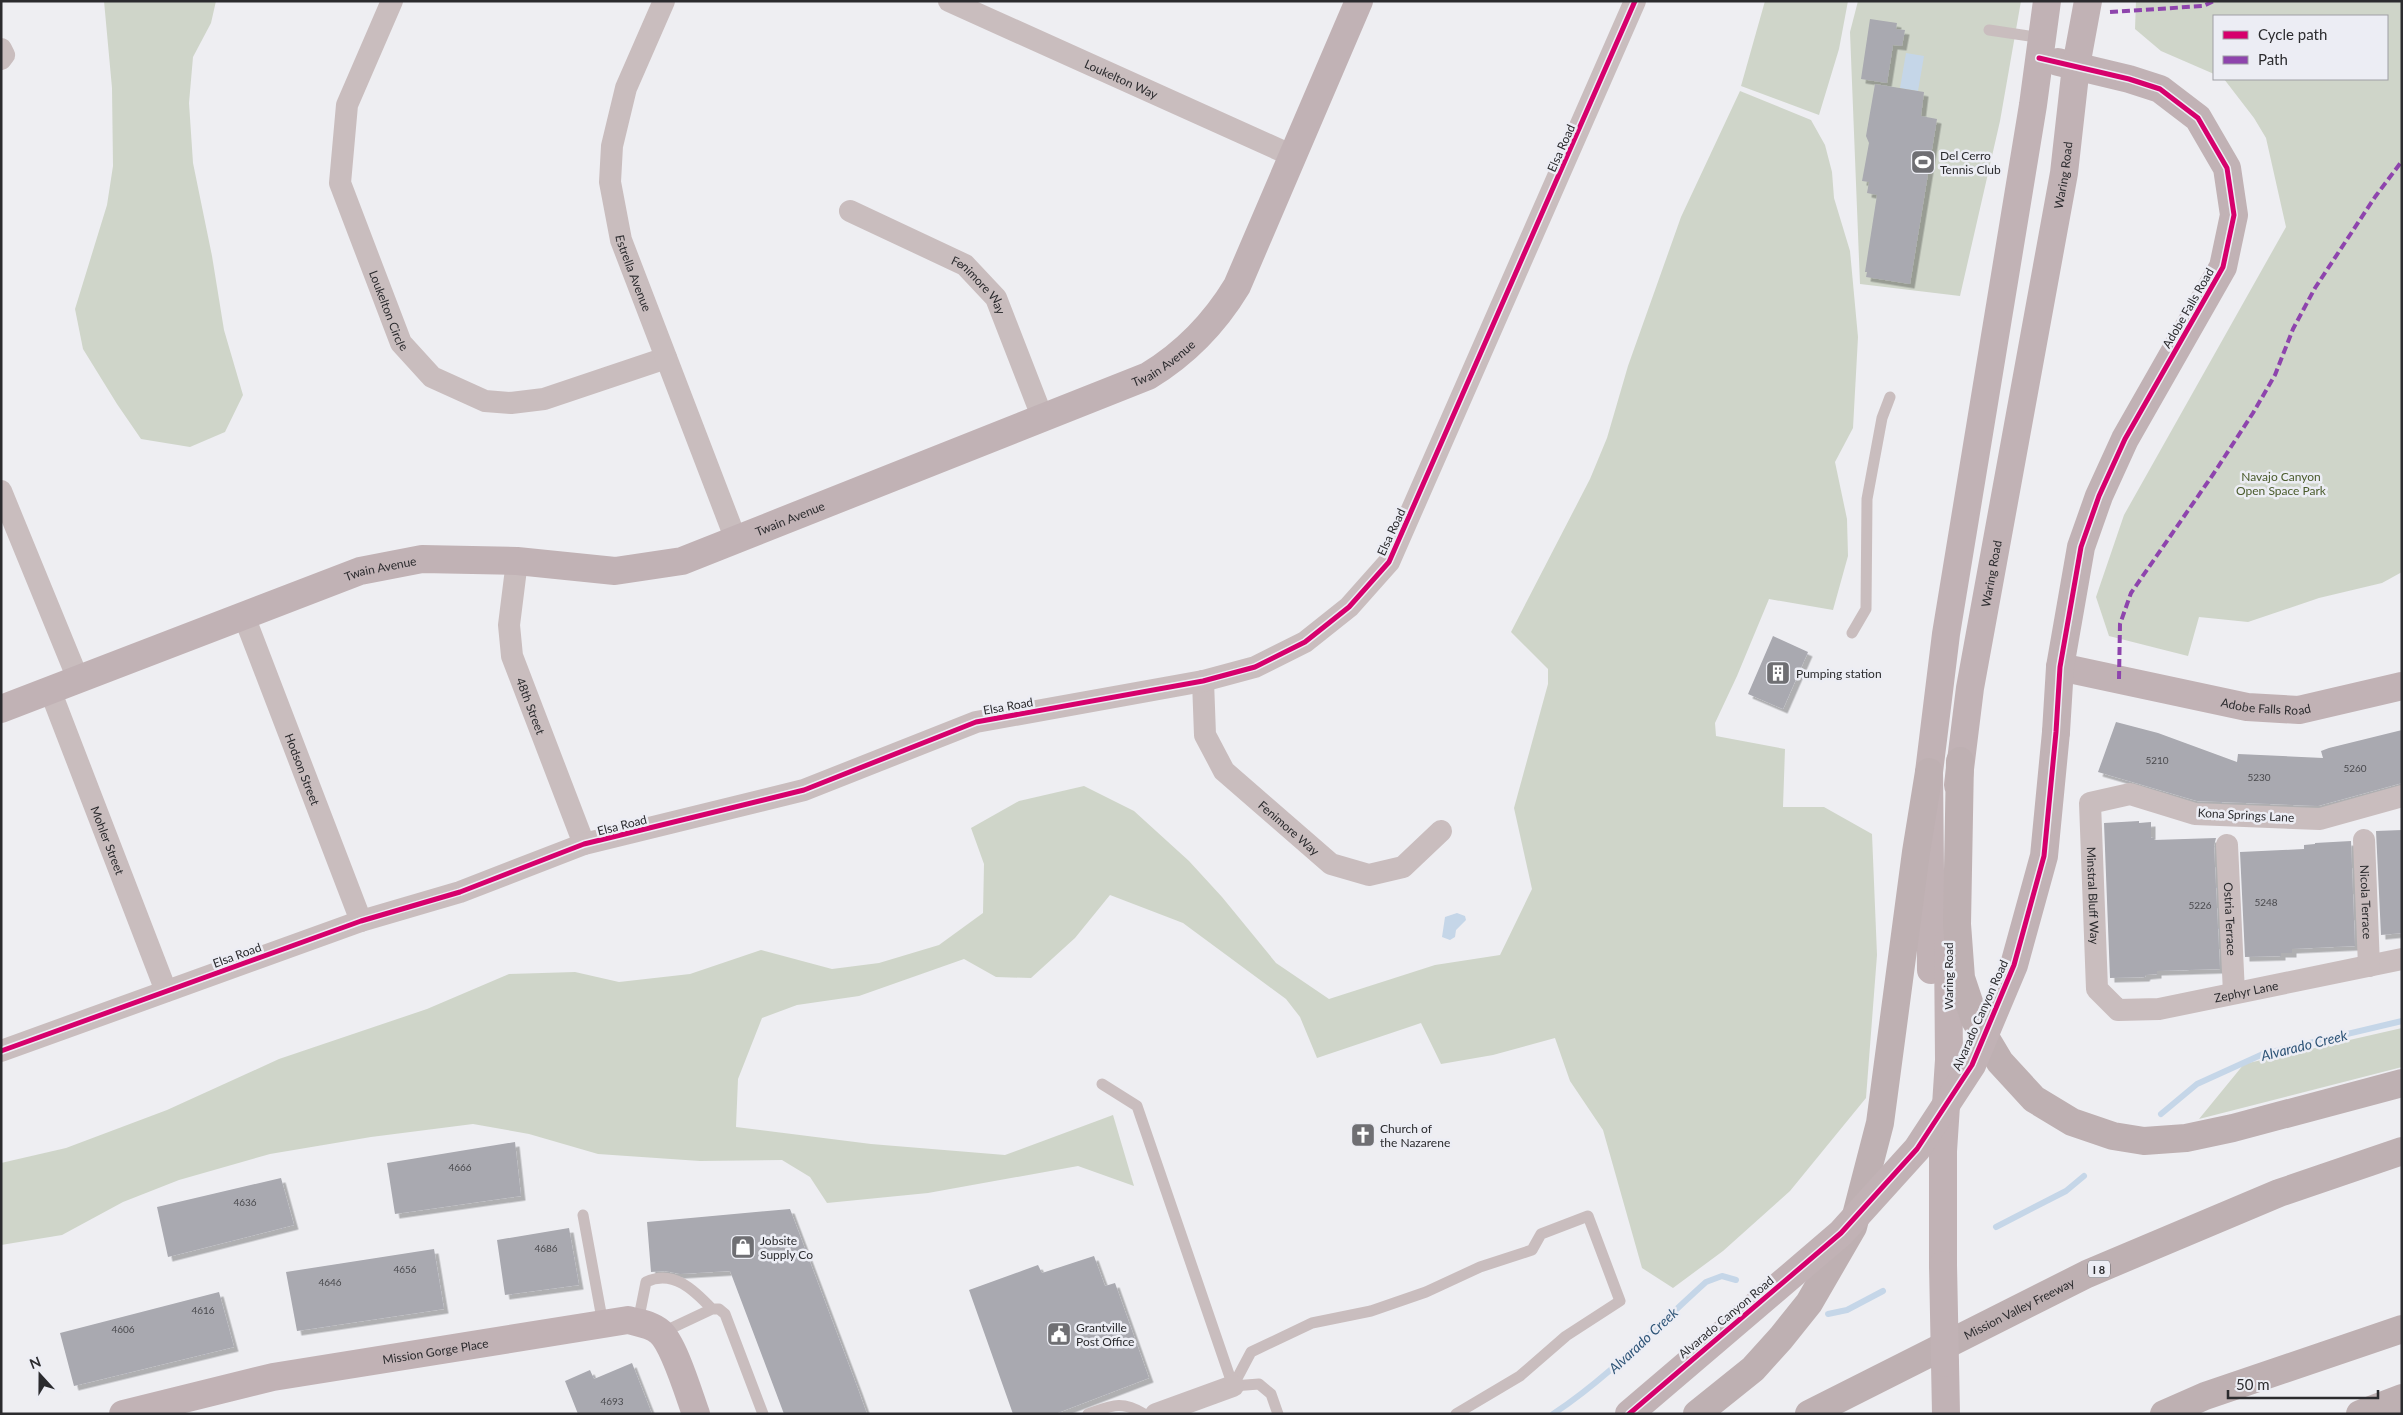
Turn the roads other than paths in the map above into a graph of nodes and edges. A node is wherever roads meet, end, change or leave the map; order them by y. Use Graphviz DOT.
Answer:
graph roads {
  1 [pos="392,1"];
  2 [pos="664,1"];
  3 [pos="949,1"];
  4 [pos="1360,1"];
  5 [pos="1635,1"];
  6 [pos="2047,1"];
  7 [pos="2088,1"];
  8 [pos="1989,30"];
  9 [pos="2041,48"];
  10 [pos="1,49"];
  11 [pos="1,59"];
  12 [pos="2076,66"];
  13 [pos="1293,156"];
  14 [pos="850,211"];
  15 [pos="666,358"];
  16 [pos="1890,397"];
  17 [pos="1043,419"];
  18 [pos="1,491"];
  19 [pos="736,540"];
  20 [pos="517,562"];
  21 [pos="244,616"];
  22 [pos="1852,633"];
  23 [pos="2060,667"];
  24 [pos="78,679"];
  25 [pos="1203,681"];
  26 [pos="2402,686"];
  27 [pos="50,690"];
  28 [pos="1,709"];
  29 [pos="1960,761"];
  30 [pos="1930,772"];
  31 [pos="2402,796"];
  32 [pos="2090,803"];
  33 [pos="1441,831"];
  34 [pos="2364,840"];
  35 [pos="584,844"];
  36 [pos="2227,844"];
  37 [pos="362,921"];
  38 [pos="2402,959"];
  39 [pos="2369,966"];
  40 [pos="2097,990"];
  41 [pos="166,991"];
  42 [pos="2234,993"];
  43 [pos="1,1050"];
  44 [pos="2402,1083"];
  45 [pos="1102,1084"];
  46 [pos="1943,1151"];
  47 [pos="2402,1151"];
  48 [pos="583,1215"];
  49 [pos="712,1309"];
  50 [pos="603,1324"];
  51 [pos="650,1328"];
  52 [pos="2402,1329"];
  53 [pos="1233,1386"];
  54 [pos="2402,1398"];
  55 [pos="123,1414"];
  56 [pos="696,1414"];
  57 [pos="763,1414"];
  58 [pos="1088,1414"];
  59 [pos="1144,1414"];
  60 [pos="1156,1414"];
  61 [pos="1278,1414"];
  62 [pos="1456,1414"];
  63 [pos="1629,1414"];
  64 [pos="1697,1414"];
  65 [pos="1809,1414"];
  66 [pos="1946,1414"];
  67 [pos="2164,1414"];
  68 [pos="2360,1414"];
  1 -- 15 [label="street, Loukelton Circle"];
  2 -- 15 [label="street, Estrella Avenue"];
  3 -- 13 [label="street, Loukelton Way"];
  4 -- 13 [label="street, Twain Avenue"];
  5 -- 25 [label="street, Elsa Road"];
  6 -- 9 [label="street, Waring Road"];
  7 -- 12 [label="street, Waring Road"];
  8 -- 9 [label="lane"];
  9 -- 12 [label="street, Adobe Falls Road"];
  9 -- 30 [label="street, Waring Road"];
  10 -- 11 [label="street"];
  12 -- 23 [label="street, Adobe Falls Road"];
  12 -- 29 [label="street, Waring Road"];
  13 -- 17 [label="street, Twain Avenue"];
  14 -- 17 [label="street, Fenimore Way"];
  15 -- 19 [label="street, Estrella Avenue"];
  16 -- 22 [label="lane"];
  17 -- 19 [label="street, Twain Avenue"];
  18 -- 24 [label="street"];
  19 -- 20 [label="street, Twain Avenue"];
  20 -- 21 [label="street, Twain Avenue"];
  20 -- 35 [label="street, 48th Street"];
  21 -- 24 [label="street, Twain Avenue"];
  21 -- 37 [label="street, Hodson Street"];
  23 -- 26 [label="street, Adobe Falls Road"];
  23 -- 63 [label="street, Alvarado Canyon Road, bridge"];
  24 -- 27 [label="street, Twain Avenue"];
  25 -- 33 [label="street, Fenimore Way"];
  25 -- 35 [label="street, Elsa Road"];
  27 -- 28 [label="street, Twain Avenue"];
  27 -- 41 [label="street, Mohler Street"];
  29 -- 44 [label="highway"];
  29 -- 46 [label="street, Waring Road"];
  30 -- 46 [label="street, Waring Road"];
  30 -- 64 [label="highway"];
  31 -- 32 [label="street, Kona Springs Lane"];
  32 -- 40 [label="street, Minstral Bluff Way"];
  34 -- 39 [label="street, Nicola Terrace"];
  35 -- 37 [label="street, Elsa Road"];
  36 -- 42 [label="street, Ostria Terrace"];
  37 -- 41 [label="street, Elsa Road"];
  38 -- 39 [label="street, Zephyr Lane"];
  39 -- 42 [label="street, Zephyr Lane"];
  40 -- 42 [label="street, Zephyr Lane"];
  41 -- 43 [label="street, Elsa Road"];
  45 -- 53 [label="lane"];
  46 -- 66 [label="street, Waring Road, bridge"];
  47 -- 65 [label="highway, Mission Valley Freeway / I 8"];
  48 -- 50 [label="lane"];
  49 -- 51 [label="lane"];
  49 -- 51 [label="lane"];
  49 -- 57 [label="lane"];
  50 -- 51 [label="street, Mission Gorge Place"];
  50 -- 55 [label="street, Mission Gorge Place"];
  51 -- 56 [label="street"];
  52 -- 67 [label="highway"];
  53 -- 60 [label="street"];
  53 -- 61 [label="lane"];
  53 -- 62 [label="lane"];
  54 -- 68 [label="highway"];
  58 -- 59 [label="lane"];
}
